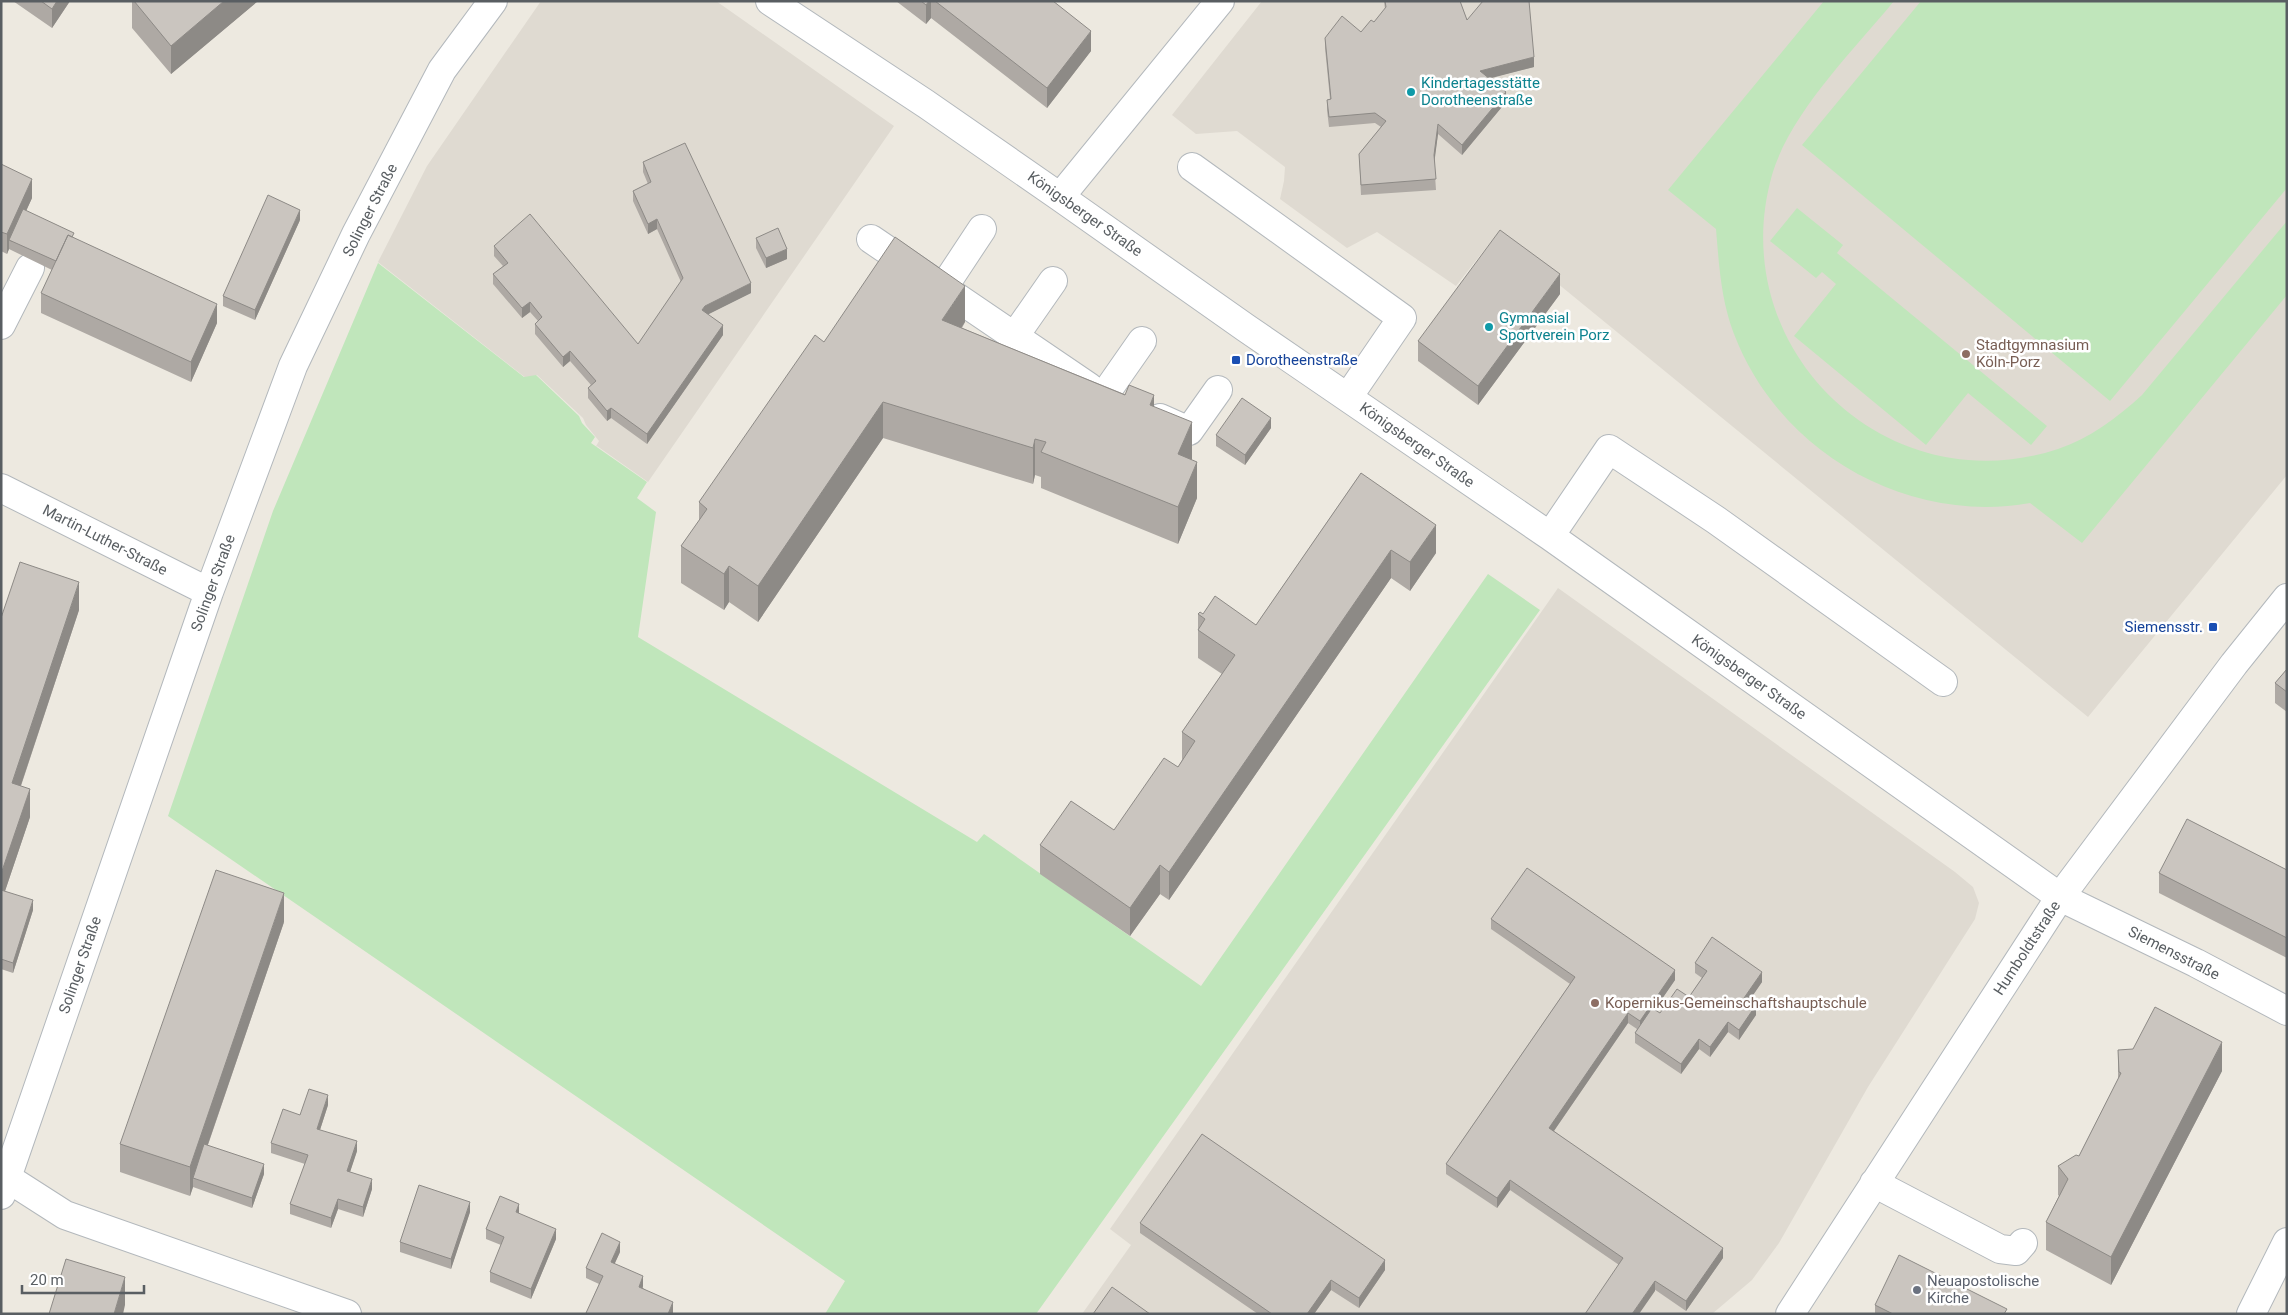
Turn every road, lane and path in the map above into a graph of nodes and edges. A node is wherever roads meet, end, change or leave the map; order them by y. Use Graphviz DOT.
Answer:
graph roads {
  1 [pos="493,1"];
  2 [pos="770,1"];
  3 [pos="1220,1"];
  4 [pos="1192,168"];
  5 [pos="1060,197"];
  6 [pos="982,229"];
  7 [pos="871,239"];
  8 [pos="30,268"];
  9 [pos="1053,281"];
  10 [pos="943,288"];
  11 [pos="1,325"];
  12 [pos="1014,337"];
  13 [pos="1142,341"];
  14 [pos="1218,390"];
  15 [pos="1105,394"];
  16 [pos="1348,397"];
  17 [pos="1,488"];
  18 [pos="1550,536"];
  19 [pos="209,592"];
  20 [pos="2287,598"];
  21 [pos="1942,682"];
  22 [pos="2060,896"];
  23 [pos="2287,1011"];
  24 [pos="3,1182"];
  25 [pos="1874,1183"];
  26 [pos="2287,1242"];
  27 [pos="2023,1243"];
  28 [pos="347,1314"];
  29 [pos="1790,1314"];
  30 [pos="2251,1314"];
  1 -- 19 [label="street, Solinger Straße"];
  2 -- 5 [label="street, Königsberger Straße"];
  3 -- 5 [label="street"];
  4 -- 16 [label="street"];
  5 -- 16 [label="street, Königsberger Straße"];
  6 -- 10 [label="street"];
  7 -- 10 [label="street"];
  8 -- 11 [label="street"];
  9 -- 12 [label="street"];
  10 -- 12 [label="street"];
  12 -- 15 [label="street"];
  13 -- 15 [label="street"];
  14 -- 15 [label="street"];
  16 -- 18 [label="street, Königsberger Straße"];
  17 -- 19 [label="street, Martin-Luther-Straße"];
  18 -- 21 [label="street"];
  18 -- 22 [label="street, Königsberger Straße"];
  19 -- 24 [label="street, Solinger Straße"];
  20 -- 22 [label="street, Humboldtstraße"];
  22 -- 23 [label="street, Siemensstraße"];
  22 -- 25 [label="street, Humboldtstraße"];
  24 -- 28 [label="street"];
  25 -- 27 [label="street"];
  25 -- 29 [label="street, Humboldtstraße"];
  26 -- 30 [label="street"];
}
